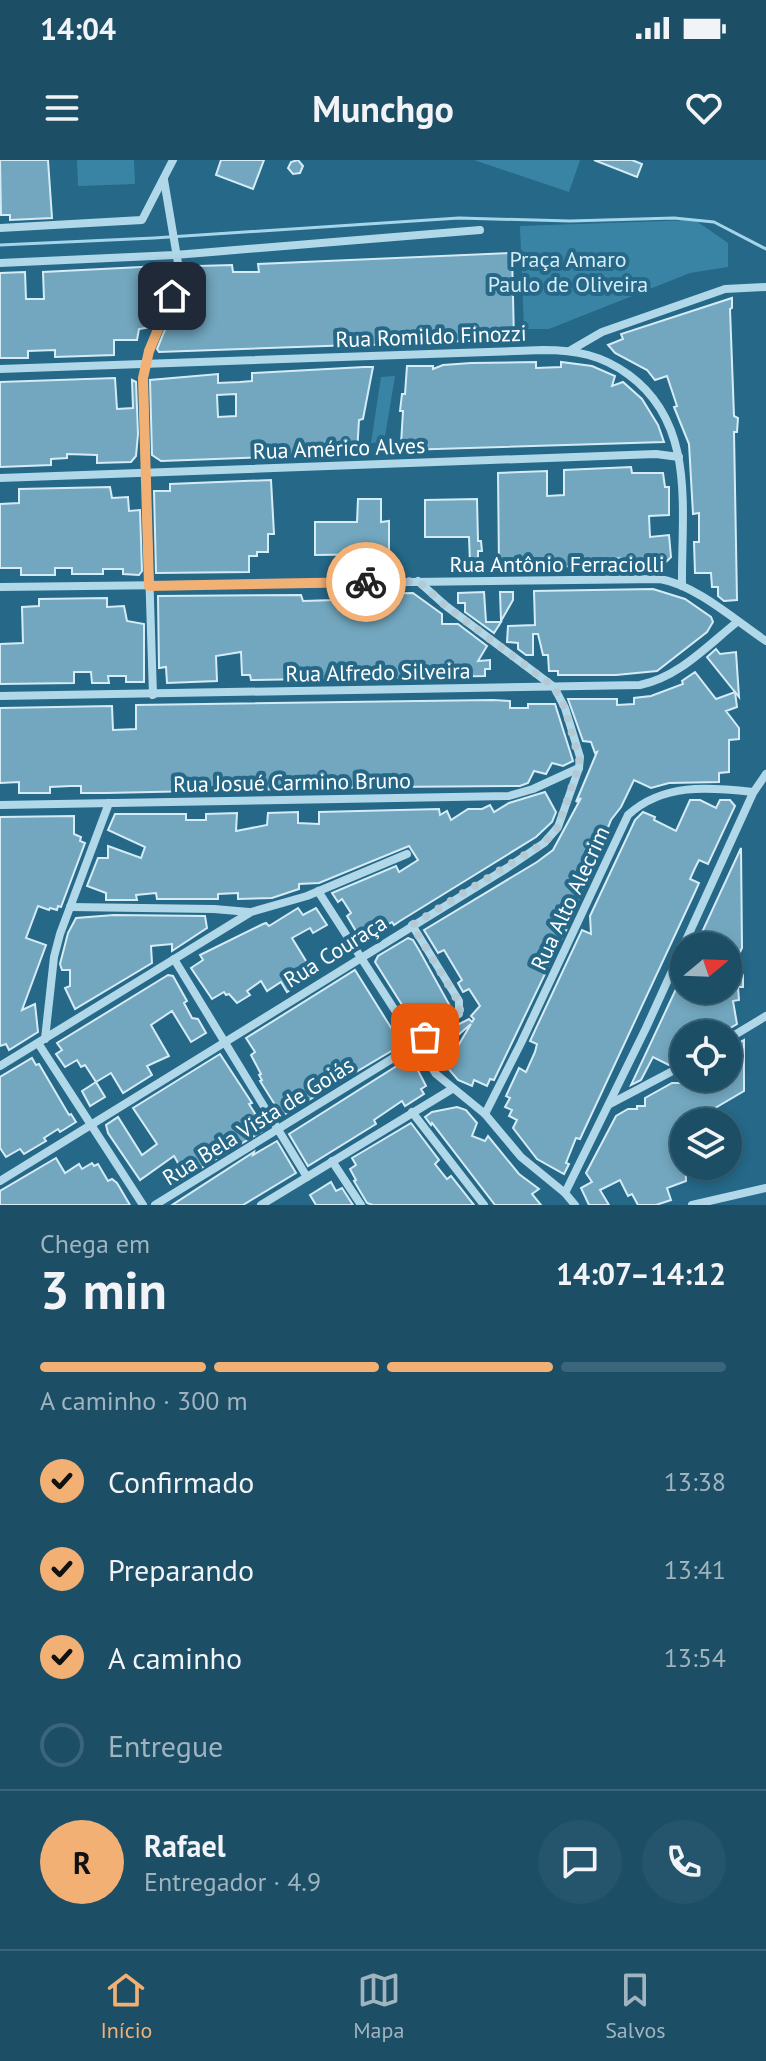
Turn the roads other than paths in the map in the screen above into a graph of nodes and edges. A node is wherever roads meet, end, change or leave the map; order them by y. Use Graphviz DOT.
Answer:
graph roads {
  1 [pos="173,160"];
  2 [pos="164,180"];
  3 [pos="0,228"];
  4 [pos="480,230"];
  5 [pos="175,255"];
  6 [pos="0,263"];
  7 [pos="766,287"];
  8 [pos="570,350"];
  9 [pos="145,364"];
  10 [pos="0,369"];
  11 [pos="679,457"];
  12 [pos="144,473"];
  13 [pos="0,478"];
  14 [pos="418,581"];
  15 [pos="149,586"];
  16 [pos="682,586"];
  17 [pos="0,587"];
  18 [pos="737,622"];
  19 [pos="766,641"];
  20 [pos="554,687"];
  21 [pos="153,695"];
  22 [pos="0,696"];
  23 [pos="579,768"];
  24 [pos="766,774"];
  25 [pos="753,792"];
  26 [pos="109,803"];
  27 [pos="0,805"];
  28 [pos="407,854"];
  29 [pos="318,891"];
  30 [pos="70,907"];
  31 [pos="251,912"];
  32 [pos="412,925"];
  33 [pos="360,957"];
  34 [pos="174,959"];
  35 [pos="766,1016"];
  36 [pos="742,1031"];
  37 [pos="41,1041"];
  38 [pos="224,1041"];
  39 [pos="415,1044"];
  40 [pos="0,1066"];
  41 [pos="670,1072"];
  42 [pos="452,1089"];
  43 [pos="609,1105"];
  44 [pos="412,1112"];
  45 [pos="485,1114"];
  46 [pos="89,1124"];
  47 [pos="278,1130"];
  48 [pos="332,1161"];
  49 [pos="307,1177"];
  50 [pos="0,1181"];
  51 [pos="766,1188"];
  52 [pos="565,1193"];
  53 [pos="265,1204"];
  54 [pos="143,1205"];
  55 [pos="155,1205"];
  56 [pos="361,1205"];
  57 [pos="484,1205"];
  58 [pos="575,1205"];
  59 [pos="692,1205"];
  1 -- 2 [label="street"];
  2 -- 3 [label="street"];
  2 -- 5 [label="street"];
  4 -- 5 [label="street"];
  5 -- 6 [label="street"];
  5 -- 9 [label="street"];
  7 -- 8 [label="street"];
  8 -- 9 [label="street, Rua Romildo Finozzi"];
  8 -- 11 [label="street, Rua Romildo Finozzi"];
  9 -- 10 [label="street, Rua Romildo Finozzi"];
  9 -- 12 [label="street"];
  11 -- 12 [label="street, Rua Américo Alves"];
  11 -- 16 [label="street, Rua Romildo Finozzi"];
  12 -- 13 [label="street, Rua Américo Alves"];
  12 -- 15 [label="street"];
  14 -- 15 [label="street, Rua Antônio Ferraciolli"];
  14 -- 16 [label="street, Rua Antônio Ferraciolli"];
  14 -- 20 [label="street"];
  15 -- 17 [label="street, Rua Antônio Ferraciolli"];
  15 -- 21 [label="street"];
  16 -- 18 [label="street"];
  18 -- 19 [label="street"];
  18 -- 20 [label="street, Rua Alfredo Silveira"];
  20 -- 21 [label="street, Rua Alfredo Silveira"];
  20 -- 23 [label="street"];
  21 -- 22 [label="street, Rua Alfredo Silveira"];
  23 -- 26 [label="street, Rua Josué Carmino Bruno"];
  23 -- 32 [label="street, Rua Couraça"];
  24 -- 25 [label="street"];
  25 -- 43 [label="street"];
  25 -- 45 [label="street, Rua Alto Alecrim"];
  26 -- 27 [label="street, Rua Josué Carmino Bruno"];
  26 -- 30 [label="street"];
  28 -- 29 [label="street"];
  29 -- 31 [label="street"];
  29 -- 33 [label="street"];
  30 -- 31 [label="street"];
  30 -- 37 [label="street"];
  31 -- 34 [label="street"];
  32 -- 33 [label="street, Rua Couraça"];
  32 -- 39 [label="street, Rua Bela Vista de Goiás"];
  33 -- 38 [label="street, Rua Couraça"];
  33 -- 39 [label="street"];
  34 -- 37 [label="street"];
  34 -- 38 [label="street"];
  35 -- 36 [label="street"];
  37 -- 40 [label="street"];
  37 -- 46 [label="street"];
  38 -- 46 [label="street, Rua Couraça"];
  38 -- 47 [label="street"];
  39 -- 42 [label="street"];
  39 -- 47 [label="street, Rua Bela Vista de Goiás"];
  41 -- 43 [label="street"];
  42 -- 44 [label="street"];
  42 -- 45 [label="street"];
  43 -- 52 [label="street"];
  44 -- 48 [label="street"];
  44 -- 57 [label="street"];
  45 -- 52 [label="street"];
  46 -- 50 [label="street, Rua Couraça"];
  46 -- 54 [label="street"];
  47 -- 49 [label="street"];
  47 -- 55 [label="street, Rua Bela Vista de Goiás"];
  48 -- 49 [label="street"];
  48 -- 56 [label="street"];
  49 -- 53 [label="street"];
  51 -- 59 [label="street"];
  52 -- 58 [label="street"];
}
